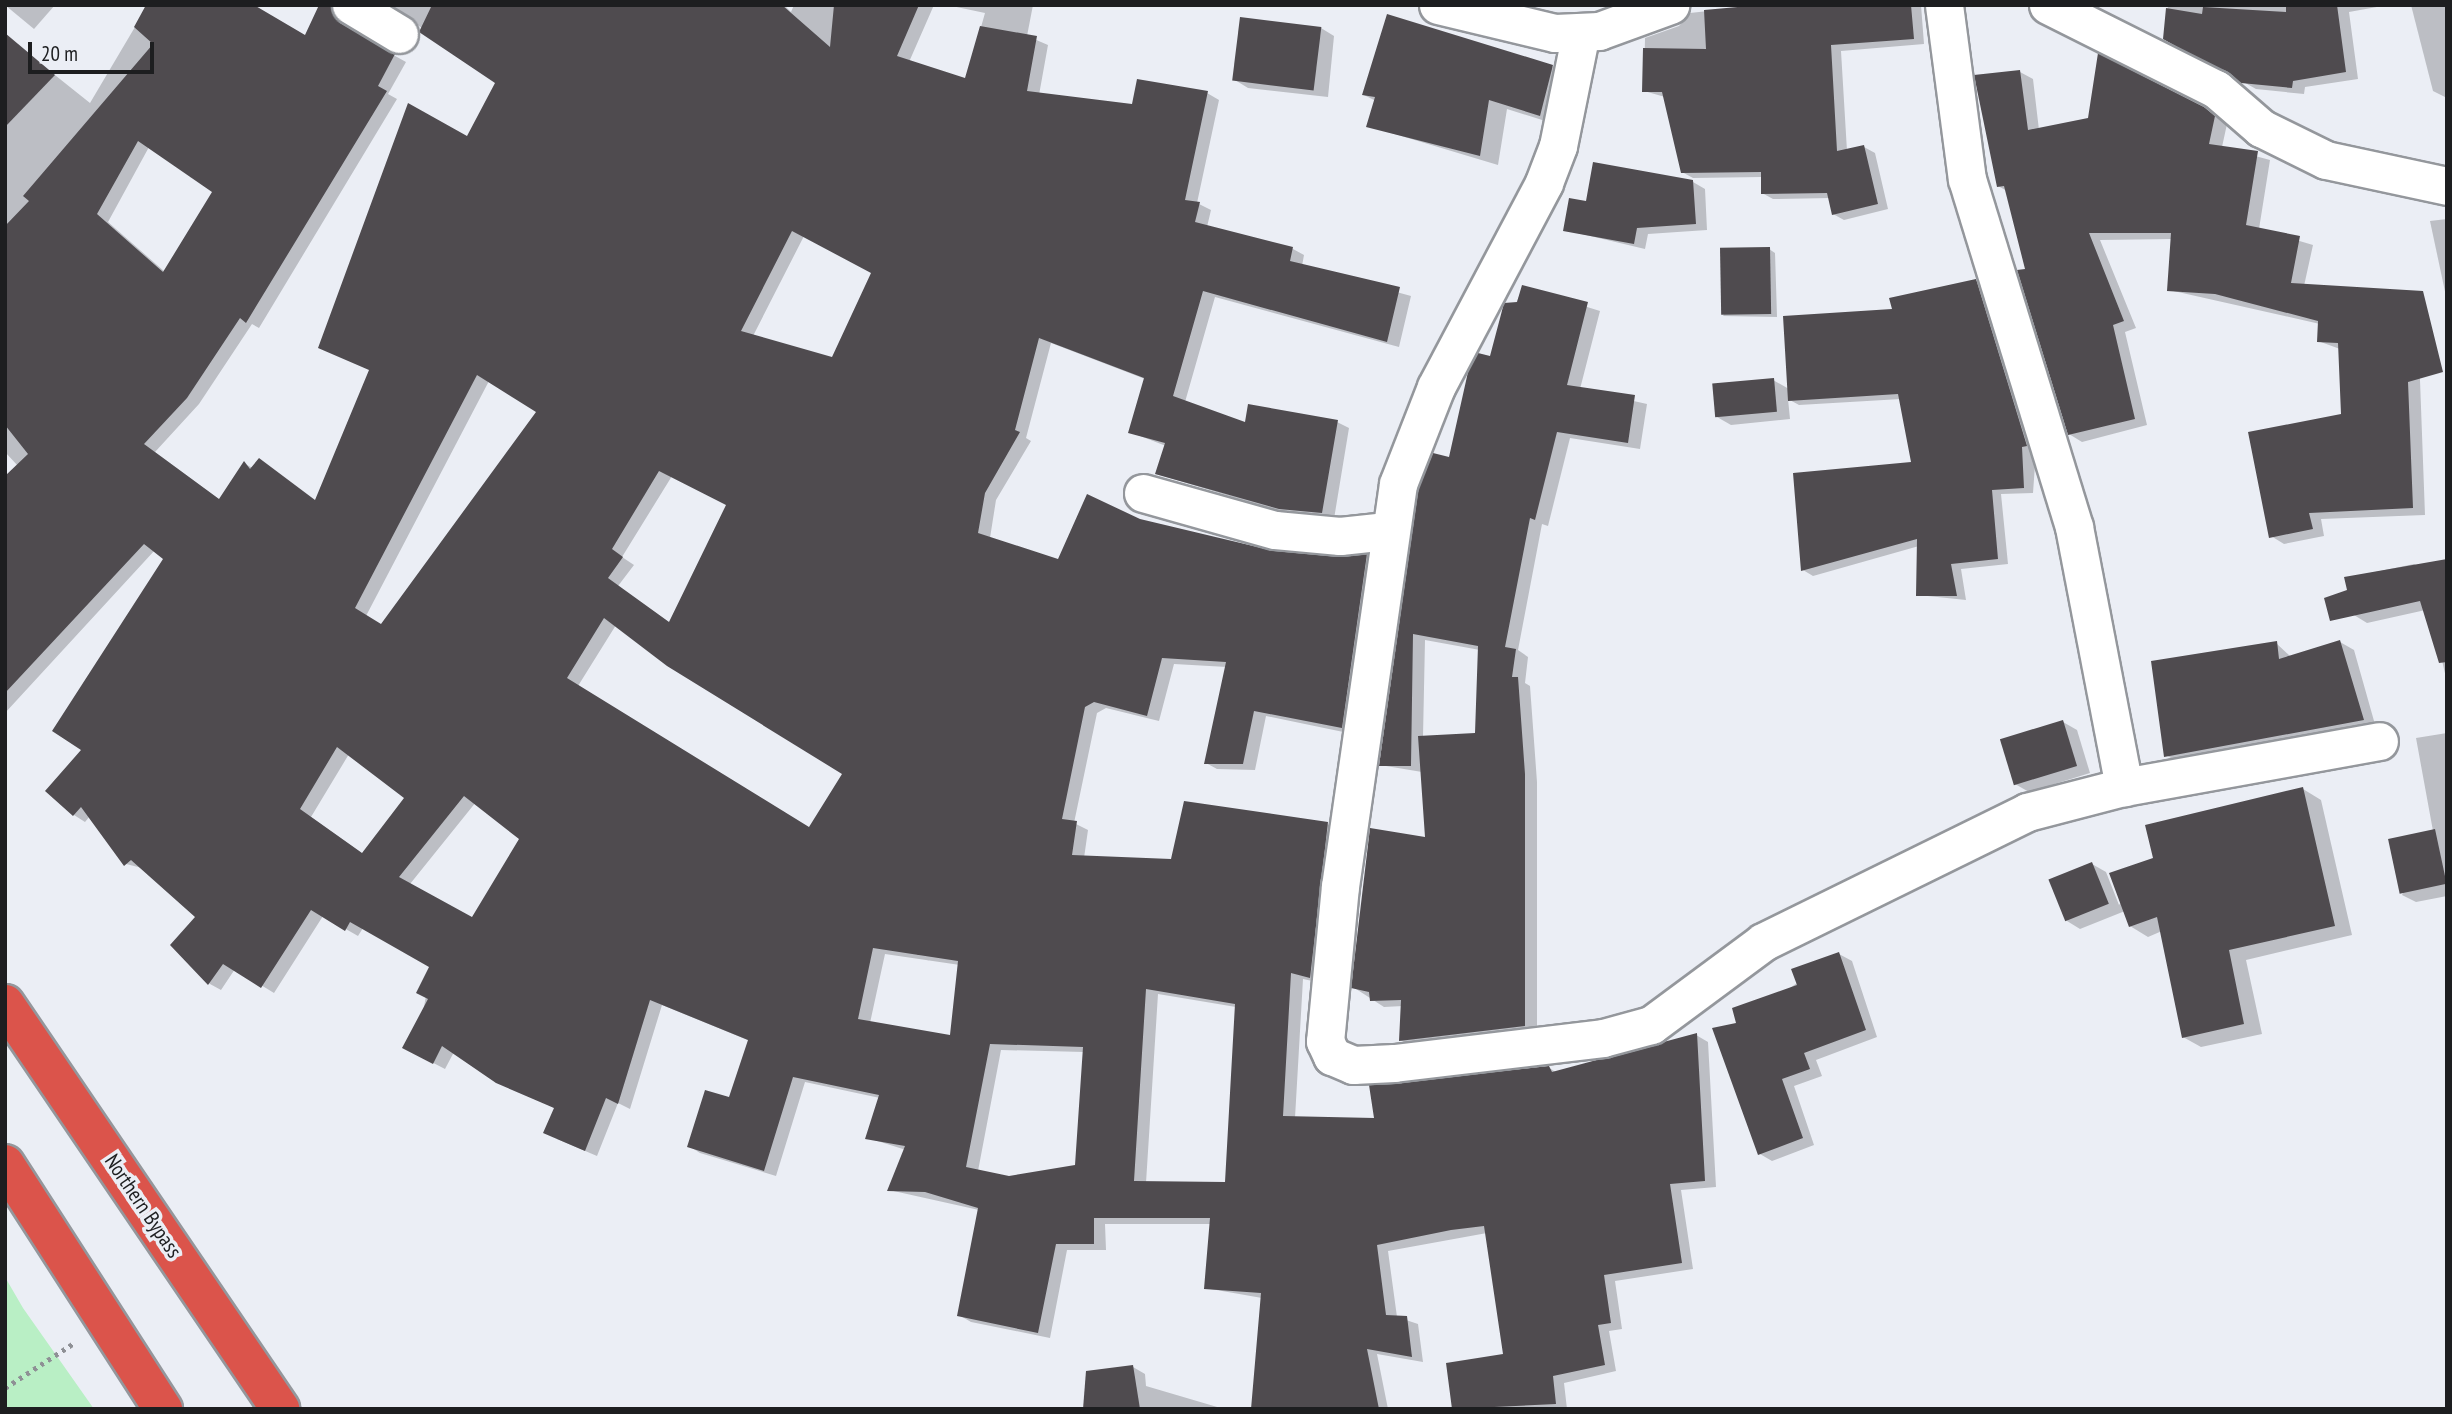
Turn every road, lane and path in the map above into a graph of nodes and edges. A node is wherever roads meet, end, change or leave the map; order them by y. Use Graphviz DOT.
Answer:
graph roads {
  1 [pos="351,5"];
  2 [pos="1438,5"];
  3 [pos="1670,5"];
  4 [pos="1944,5"];
  5 [pos="2048,5"];
  6 [pos="1581,32"];
  7 [pos="399,34"];
  8 [pos="2447,186"];
  9 [pos="1143,493"];
  10 [pos="1387,531"];
  11 [pos="2379,741"];
  12 [pos="2124,787"];
  13 [pos="5,1004"];
  14 [pos="5,1164"];
  15 [pos="107,1322"];
  16 [pos="5,1388"];
  17 [pos="163,1409"];
  18 [pos="280,1409"];
  1 -- 7 [label="street"];
  2 -- 6 [label="street"];
  3 -- 6 [label="street"];
  4 -- 12 [label="street"];
  5 -- 8 [label="street"];
  6 -- 10 [label="street"];
  9 -- 10 [label="street"];
  10 -- 12 [label="street"];
  11 -- 12 [label="street"];
  13 -- 18 [label="highway, Northern Bypass"];
  14 -- 15 [label="highway"];
  15 -- 16 [label="path"];
  15 -- 17 [label="highway"];
}
